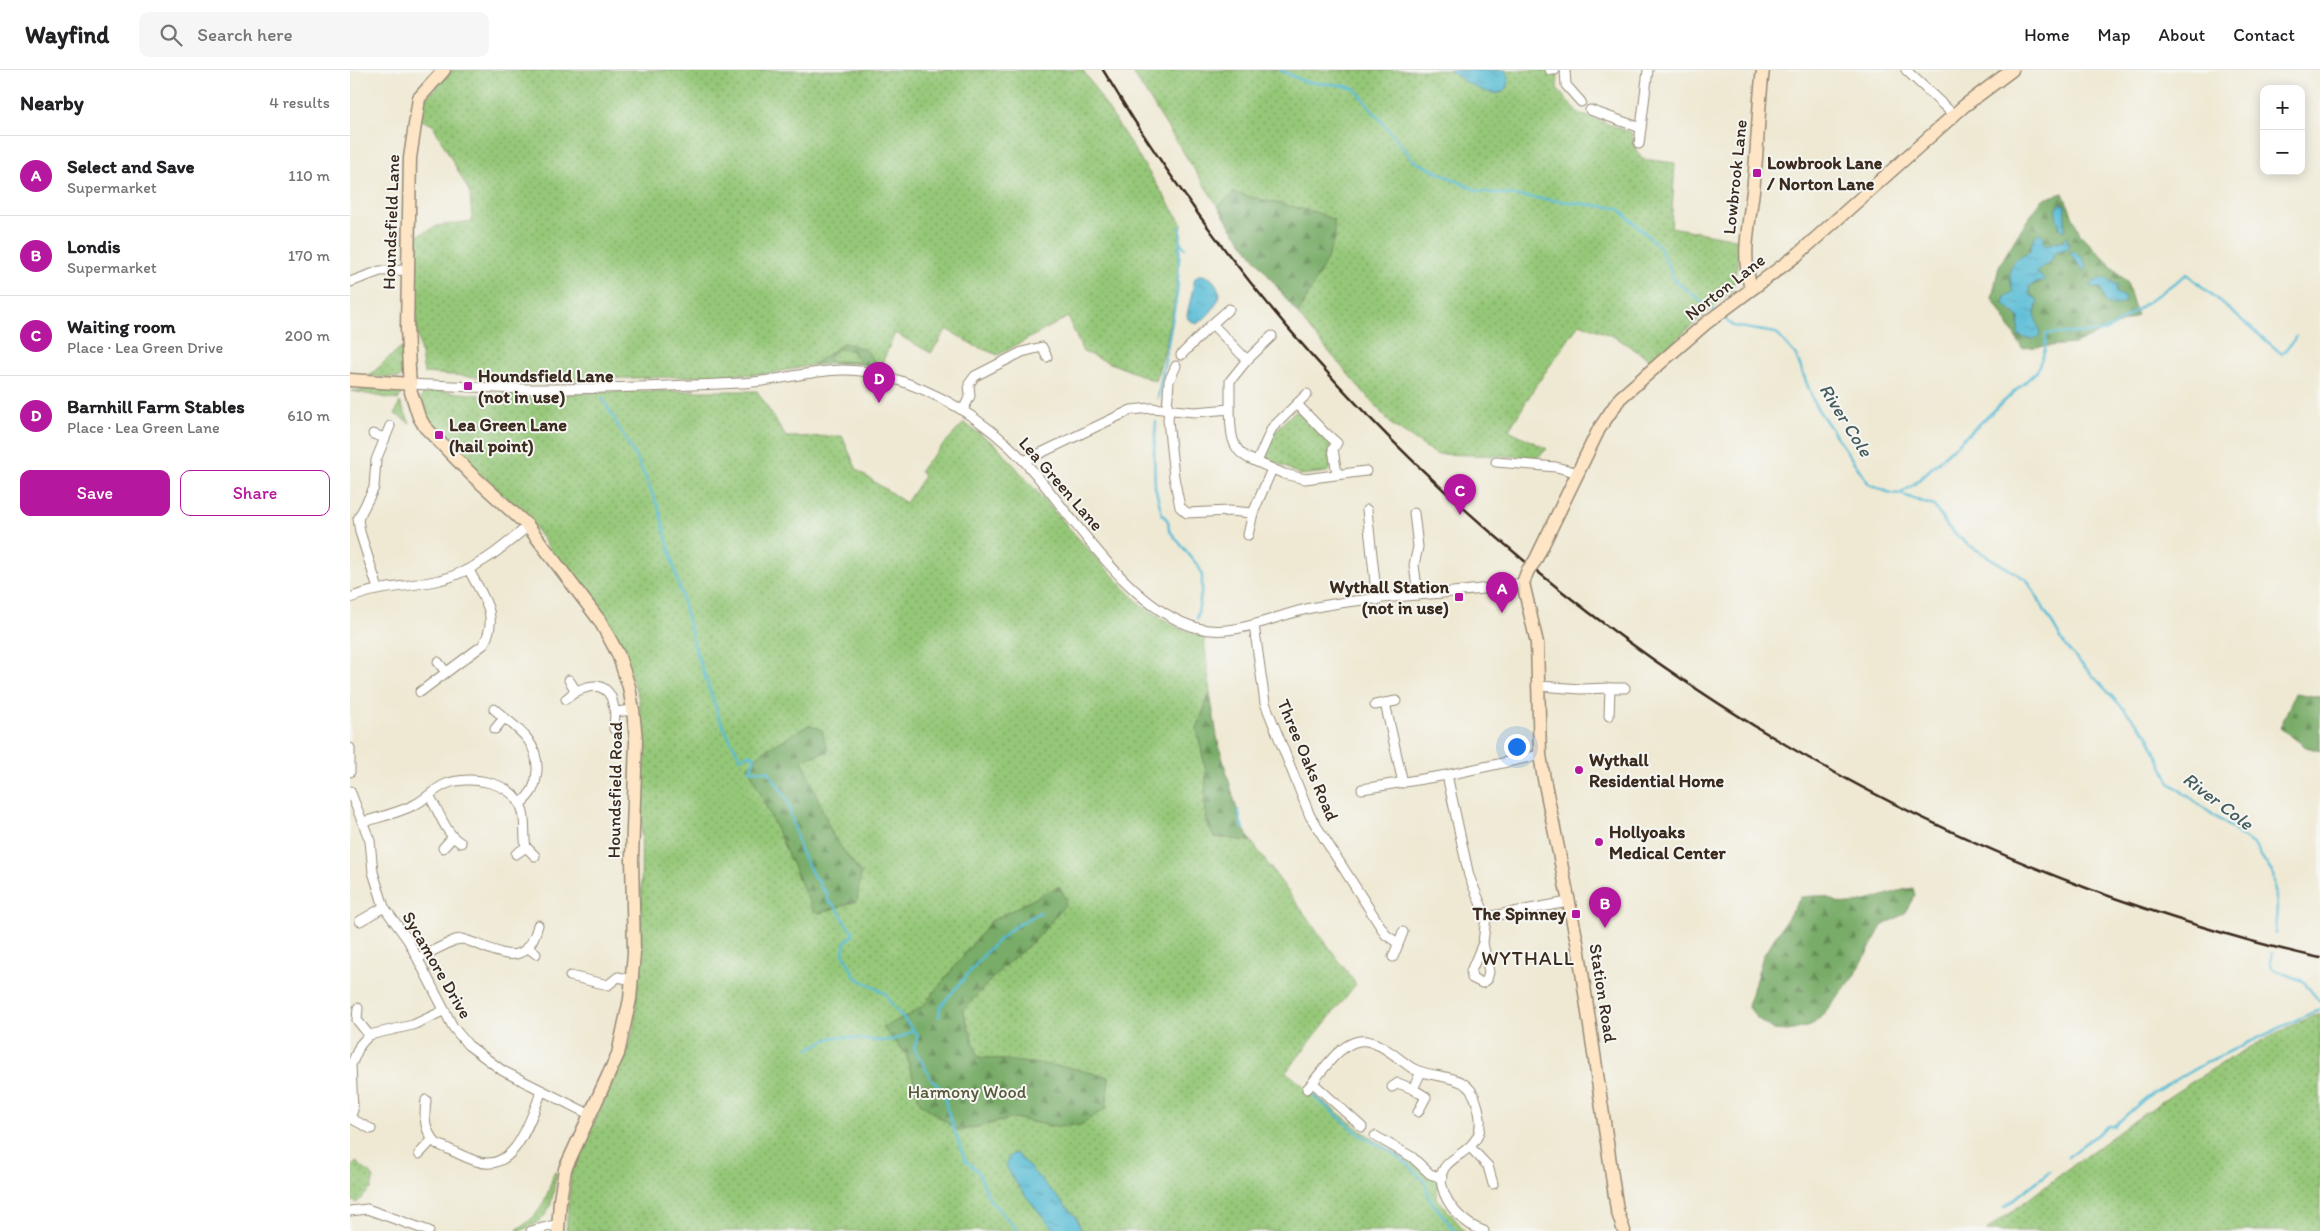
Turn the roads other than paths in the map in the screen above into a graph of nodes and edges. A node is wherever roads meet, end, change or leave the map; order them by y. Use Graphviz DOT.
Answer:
graph roads {
  1 [pos="444,70"];
  2 [pos="1550,70"];
  3 [pos="1555,70"];
  4 [pos="1565,70"];
  5 [pos="1648,70"];
  6 [pos="1763,70"];
  7 [pos="1906,70"];
  8 [pos="2012,70"];
  9 [pos="1581,102"];
  10 [pos="1590,110"];
  11 [pos="1954,115"];
  12 [pos="1641,128"];
  13 [pos="1639,144"];
  14 [pos="407,270"];
  15 [pos="350,282"];
  16 [pos="1751,288"];
  17 [pos="1229,309"];
  18 [pos="1212,324"];
  19 [pos="1272,336"];
  20 [pos="1181,355"];
  21 [pos="1047,357"];
  22 [pos="1247,360"];
  23 [pos="1176,366"];
  24 [pos="350,380"];
  25 [pos="411,384"];
  26 [pos="1307,394"];
  27 [pos="1297,404"];
  28 [pos="1168,409"];
  29 [pos="1230,409"];
  30 [pos="963,410"];
  31 [pos="390,426"];
  32 [pos="373,434"];
  33 [pos="384,438"];
  34 [pos="1024,461"];
  35 [pos="1256,462"];
  36 [pos="1496,462"];
  37 [pos="1272,469"];
  38 [pos="1366,472"];
  39 [pos="1579,473"];
  40 [pos="1337,474"];
  41 [pos="1367,510"];
  42 [pos="1253,513"];
  43 [pos="1414,513"];
  44 [pos="528,526"];
  45 [pos="1248,535"];
  46 [pos="469,570"];
  47 [pos="1523,583"];
  48 [pos="378,589"];
  49 [pos="1418,595"];
  50 [pos="350,598"];
  51 [pos="1377,600"];
  52 [pos="1254,625"];
  53 [pos="438,662"];
  54 [pos="446,672"];
  55 [pos="568,680"];
  56 [pos="1539,686"];
  57 [pos="1610,688"];
  58 [pos="1626,688"];
  59 [pos="576,691"];
  60 [pos="420,692"];
  61 [pos="566,699"];
  62 [pos="1396,701"];
  63 [pos="1385,703"];
  64 [pos="1375,705"];
  65 [pos="494,709"];
  66 [pos="634,710"];
  67 [pos="615,712"];
  68 [pos="1609,716"];
  69 [pos="504,718"];
  70 [pos="495,729"];
  71 [pos="614,729"];
  72 [pos="350,748"];
  73 [pos="1540,755"];
  74 [pos="350,772"];
  75 [pos="1447,775"];
  76 [pos="1403,783"];
  77 [pos="1362,789"];
  78 [pos="350,791"];
  79 [pos="429,796"];
  80 [pos="520,804"];
  81 [pos="363,822"];
  82 [pos="452,838"];
  83 [pos="461,843"];
  84 [pos="526,847"];
  85 [pos="443,848"];
  86 [pos="516,854"];
  87 [pos="535,856"];
  88 [pos="1568,902"];
  89 [pos="384,907"];
  90 [pos="1486,917"];
  91 [pos="360,921"];
  92 [pos="538,925"];
  93 [pos="1404,932"];
  94 [pos="1483,943"];
  95 [pos="1398,944"];
  96 [pos="528,947"];
  97 [pos="536,954"];
  98 [pos="1393,957"];
  99 [pos="418,958"];
  100 [pos="570,976"];
  101 [pos="632,980"];
  102 [pos="358,1008"];
  103 [pos="443,1012"];
  104 [pos="354,1021"];
  105 [pos="368,1035"];
  106 [pos="1421,1072"];
  107 [pos="1392,1087"];
  108 [pos="1413,1088"];
  109 [pos="542,1091"];
  110 [pos="426,1100"];
  111 [pos="1418,1112"];
  112 [pos="591,1115"];
  113 [pos="350,1118"];
  114 [pos="1362,1128"];
  115 [pos="371,1129"];
  116 [pos="1375,1136"];
  117 [pos="432,1140"];
  118 [pos="1470,1147"];
  119 [pos="419,1154"];
  120 [pos="1442,1178"];
  121 [pos="1493,1184"];
  122 [pos="351,1210"];
  123 [pos="558,1228"];
  124 [pos="429,1231"];
  125 [pos="531,1231"];
  126 [pos="1484,1231"];
  127 [pos="1624,1231"];
  1 -- 14 [label="street, Houndsfield Lane"];
  2 -- 3 [label="street"];
  4 -- 9 [label="street"];
  5 -- 12 [label="street"];
  6 -- 16 [label="street, Lowbrook Lane"];
  7 -- 11 [label="street"];
  8 -- 11 [label="street, Norton Lane"];
  10 -- 12 [label="street"];
  11 -- 16 [label="street, Norton Lane"];
  12 -- 13 [label="street"];
  14 -- 15 [label="street"];
  14 -- 25 [label="street, Houndsfield Lane"];
  16 -- 39 [label="street, Norton Lane"];
  17 -- 18 [label="street"];
  18 -- 20 [label="street"];
  18 -- 22 [label="street"];
  19 -- 22 [label="street"];
  21 -- 30 [label="street"];
  22 -- 29 [label="street"];
  23 -- 28 [label="street"];
  24 -- 25 [label="street"];
  25 -- 30 [label="street, Lea Green Lane"];
  25 -- 44 [label="street, Houndsfield Road"];
  26 -- 27 [label="street"];
  27 -- 35 [label="street"];
  27 -- 40 [label="street"];
  28 -- 29 [label="street"];
  28 -- 34 [label="street"];
  28 -- 42 [label="street"];
  29 -- 35 [label="street"];
  30 -- 34 [label="street, Lea Green Lane"];
  31 -- 33 [label="street"];
  32 -- 33 [label="street"];
  33 -- 48 [label="street"];
  34 -- 52 [label="street, Lea Green Lane"];
  35 -- 37 [label="street"];
  36 -- 39 [label="street"];
  37 -- 40 [label="street"];
  37 -- 42 [label="street"];
  38 -- 40 [label="street"];
  39 -- 47 [label="street, Norton Lane"];
  41 -- 51 [label="street"];
  42 -- 45 [label="street"];
  43 -- 49 [label="street"];
  44 -- 46 [label="street"];
  44 -- 66 [label="street, Houndsfield Road"];
  46 -- 48 [label="street"];
  46 -- 54 [label="street"];
  47 -- 49 [label="street, Lea Green Lane"];
  47 -- 56 [label="street, Station Road"];
  48 -- 50 [label="street"];
  49 -- 51 [label="street, Lea Green Lane"];
  51 -- 52 [label="street, Lea Green Lane"];
  52 -- 95 [label="street, Three Oaks Road"];
  53 -- 54 [label="street"];
  54 -- 60 [label="street"];
  55 -- 59 [label="street"];
  56 -- 57 [label="street"];
  56 -- 73 [label="street, Station Road"];
  57 -- 58 [label="street"];
  57 -- 68 [label="street"];
  59 -- 61 [label="street"];
  59 -- 67 [label="street"];
  62 -- 63 [label="street"];
  63 -- 64 [label="street"];
  63 -- 76 [label="street"];
  65 -- 69 [label="street"];
  66 -- 67 [label="street"];
  66 -- 101 [label="street, Houndsfield Road"];
  67 -- 71 [label="street"];
  69 -- 70 [label="street"];
  69 -- 80 [label="street"];
  72 -- 74 [label="street"];
  73 -- 75 [label="street"];
  73 -- 88 [label="street, Station Road"];
  75 -- 76 [label="street"];
  75 -- 90 [label="street"];
  76 -- 77 [label="street"];
  78 -- 81 [label="street, Sycamore Drive"];
  79 -- 80 [label="street"];
  79 -- 81 [label="street"];
  79 -- 82 [label="street"];
  80 -- 84 [label="street"];
  81 -- 89 [label="street, Sycamore Drive"];
  82 -- 83 [label="street"];
  82 -- 85 [label="street"];
  84 -- 86 [label="street"];
  84 -- 87 [label="street"];
  88 -- 90 [label="street"];
  88 -- 127 [label="street, Station Road"];
  89 -- 91 [label="street, Sycamore Drive"];
  89 -- 99 [label="street, Sycamore Drive"];
  90 -- 94 [label="street"];
  92 -- 96 [label="street"];
  93 -- 95 [label="street"];
  95 -- 98 [label="street"];
  96 -- 97 [label="street"];
  96 -- 99 [label="street"];
  99 -- 103 [label="street, Sycamore Drive"];
  100 -- 101 [label="street"];
  101 -- 112 [label="street, Houndsfield Road"];
  102 -- 104 [label="street"];
  103 -- 105 [label="street"];
  103 -- 109 [label="street, Sycamore Drive"];
  104 -- 105 [label="street"];
  105 -- 113 [label="street"];
  106 -- 108 [label="street"];
  106 -- 114 [label="street"];
  106 -- 118 [label="street"];
  107 -- 108 [label="street"];
  108 -- 111 [label="street"];
  109 -- 112 [label="street, Sycamore Drive"];
  109 -- 117 [label="street"];
  110 -- 117 [label="street"];
  112 -- 123 [label="street, Houndsfield Road"];
  113 -- 115 [label="street"];
  116 -- 120 [label="street"];
  117 -- 119 [label="street"];
  118 -- 120 [label="street"];
  118 -- 121 [label="street"];
  120 -- 126 [label="street"];
  122 -- 124 [label="street"];
  123 -- 125 [label="street"];
}
